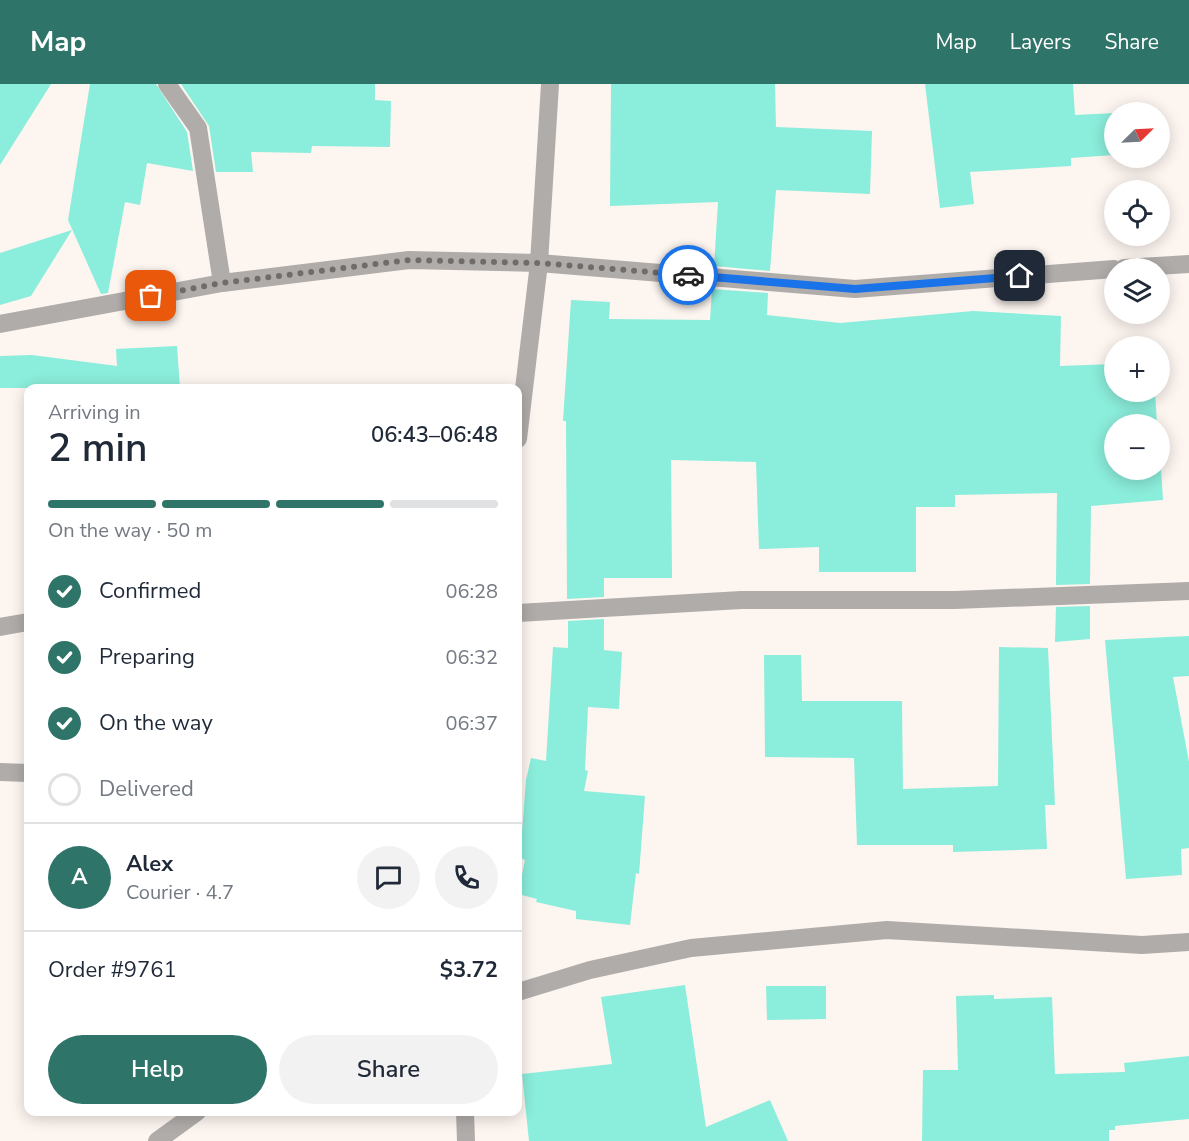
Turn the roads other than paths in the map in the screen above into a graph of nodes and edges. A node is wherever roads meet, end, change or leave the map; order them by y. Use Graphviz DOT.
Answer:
graph roads {
  1 [pos="166,84"];
  2 [pos="550,84"];
  3 [pos="539,263"];
  4 [pos="1189,264"];
  5 [pos="1170,265"];
  6 [pos="1104,270"];
  7 [pos="222,283"];
  8 [pos="0,324"];
  9 [pos="522,405"];
  10 [pos="1189,591"];
  11 [pos="522,613"];
  12 [pos="24,623"];
  13 [pos="0,627"];
  14 [pos="0,772"];
  15 [pos="24,773"];
  16 [pos="1189,942"];
  17 [pos="522,991"];
  18 [pos="191,1116"];
  19 [pos="465,1116"];
  20 [pos="157,1141"];
  21 [pos="466,1141"];
  1 -- 7 [label="street"];
  2 -- 3 [label="street"];
  3 -- 6 [label="street"];
  3 -- 7 [label="street"];
  3 -- 9 [label="street"];
  4 -- 5 [label="street"];
  7 -- 8 [label="street"];
  10 -- 11 [label="street"];
  12 -- 13 [label="street"];
  14 -- 15 [label="street"];
  16 -- 17 [label="street"];
  18 -- 20 [label="street"];
  19 -- 21 [label="street"];
}
